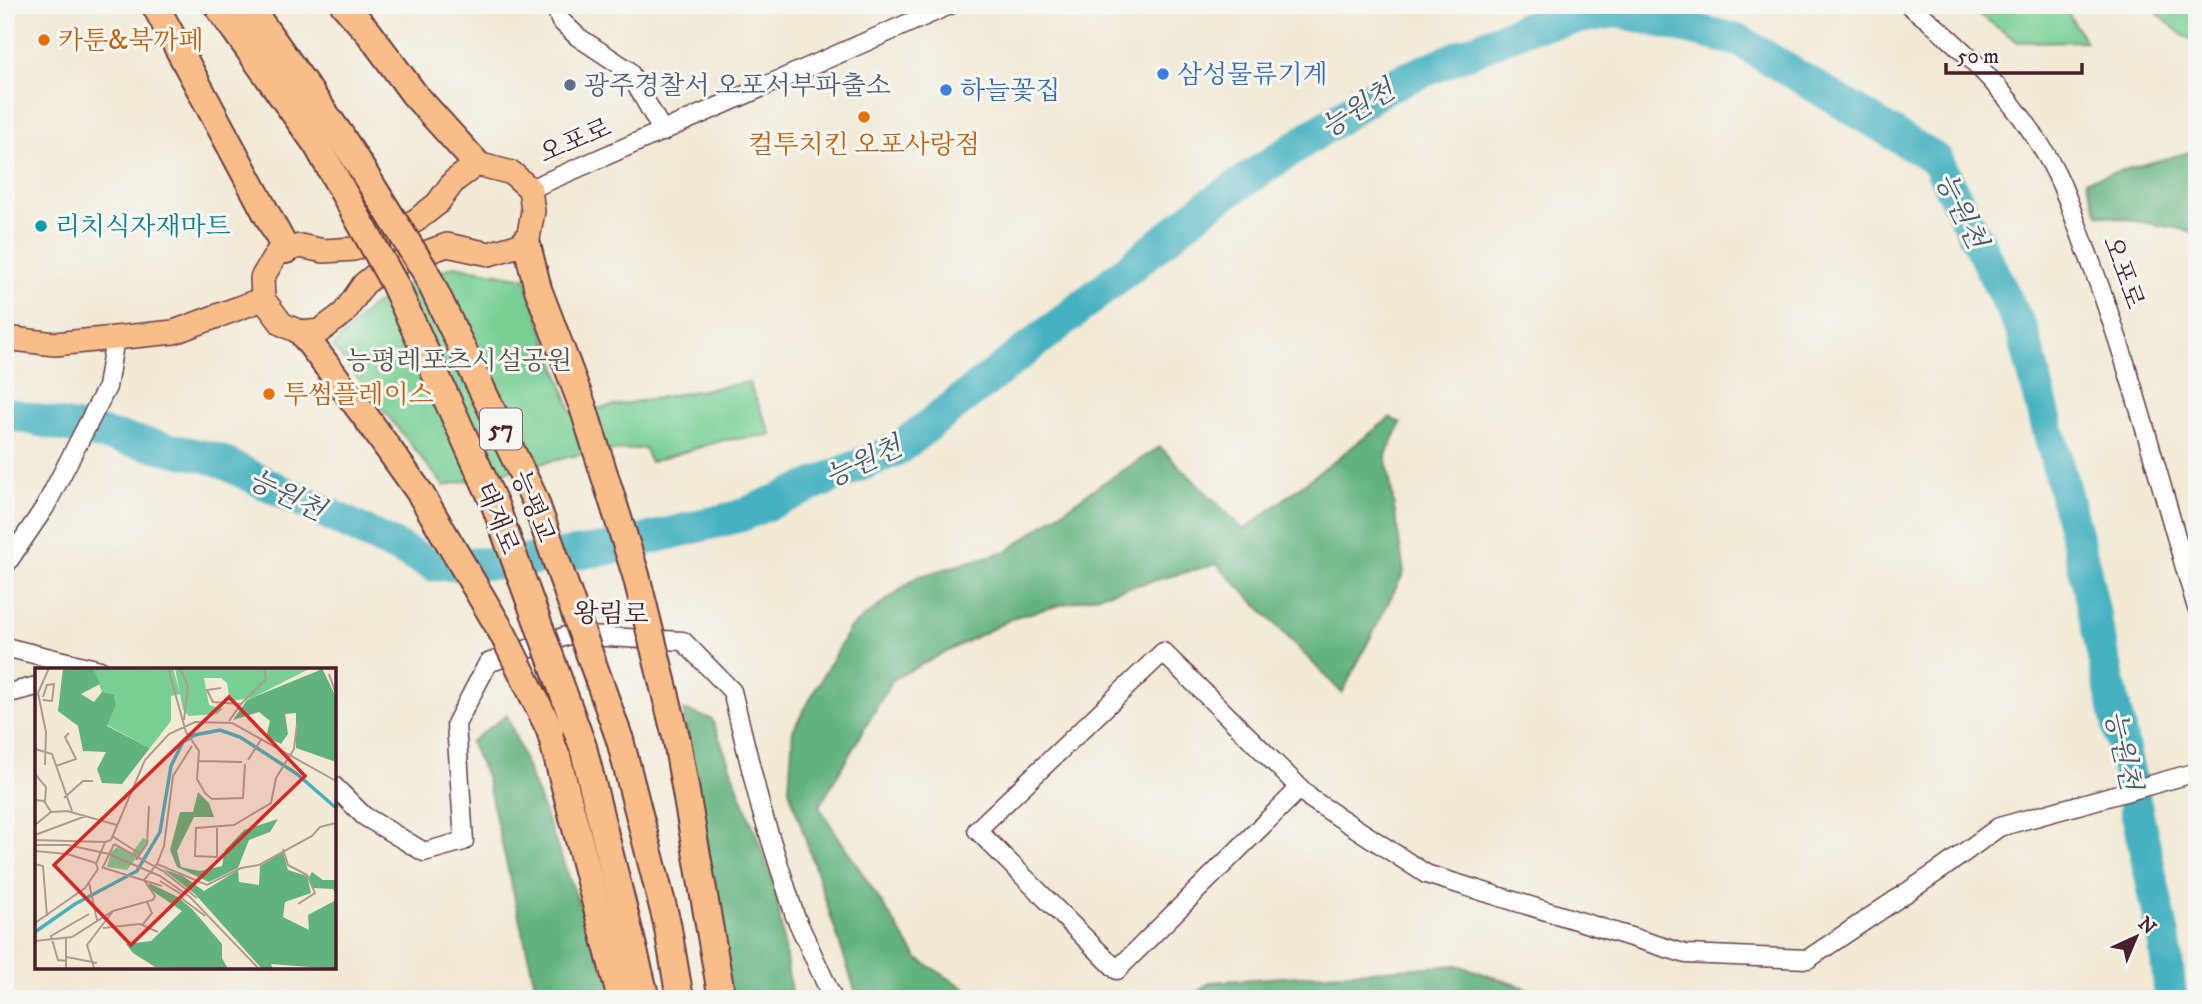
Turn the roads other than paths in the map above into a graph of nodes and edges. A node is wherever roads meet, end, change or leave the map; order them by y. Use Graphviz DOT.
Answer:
graph roads {
  1 [pos="155,5"];
  2 [pos="217,5"];
  3 [pos="248,5"];
  4 [pos="344,5"];
  5 [pos="555,5"];
  6 [pos="950,5"];
  7 [pos="1909,5"];
  8 [pos="663,132"];
  9 [pos="329,141"];
  10 [pos="477,164"];
  11 [pos="530,190"];
  12 [pos="526,241"];
  13 [pos="286,250"];
  14 [pos="263,299"];
  15 [pos="302,333"];
  16 [pos="5,338"];
  17 [pos="115,338"];
  18 [pos="5,566"];
  19 [pos="2197,608"];
  20 [pos="5,647"];
  21 [pos="94,668"];
  22 [pos="35,686"];
  23 [pos="5,694"];
  24 [pos="2197,772"];
  25 [pos="336,788"];
  26 [pos="1300,788"];
  27 [pos="621,999"];
  28 [pos="646,999"];
  29 [pos="680,999"];
  30 [pos="722,999"];
  31 [pos="833,999"];
  1 -- 13 [label="highway"];
  2 -- 9 [label="highway, 태재로 / 57"];
  3 -- 9 [label="highway, 태재로 / 57"];
  4 -- 10 [label="highway"];
  5 -- 8 [label="street"];
  6 -- 8 [label="street, 오포로"];
  7 -- 19 [label="street, 오포로"];
  8 -- 11 [label="street, 오포로"];
  9 -- 28 [label="highway, 태재로 / 57, bridge"];
  9 -- 29 [label="highway, 능평교 / 57, bridge"];
  10 -- 11 [label="main road, 오포로"];
  10 -- 13 [label="main road"];
  11 -- 12 [label="main road, 오포로"];
  12 -- 15 [label="main road"];
  12 -- 30 [label="highway, bridge"];
  13 -- 14 [label="main road"];
  14 -- 15 [label="main road"];
  14 -- 17 [label="main road"];
  15 -- 27 [label="highway, bridge"];
  16 -- 17 [label="main road"];
  17 -- 18 [label="street"];
  20 -- 21 [label="street"];
  22 -- 23 [label="street"];
  24 -- 26 [label="street"];
  25 -- 31 [label="street, 왕림로"];
  26 -- 26 [label="street"];
}
